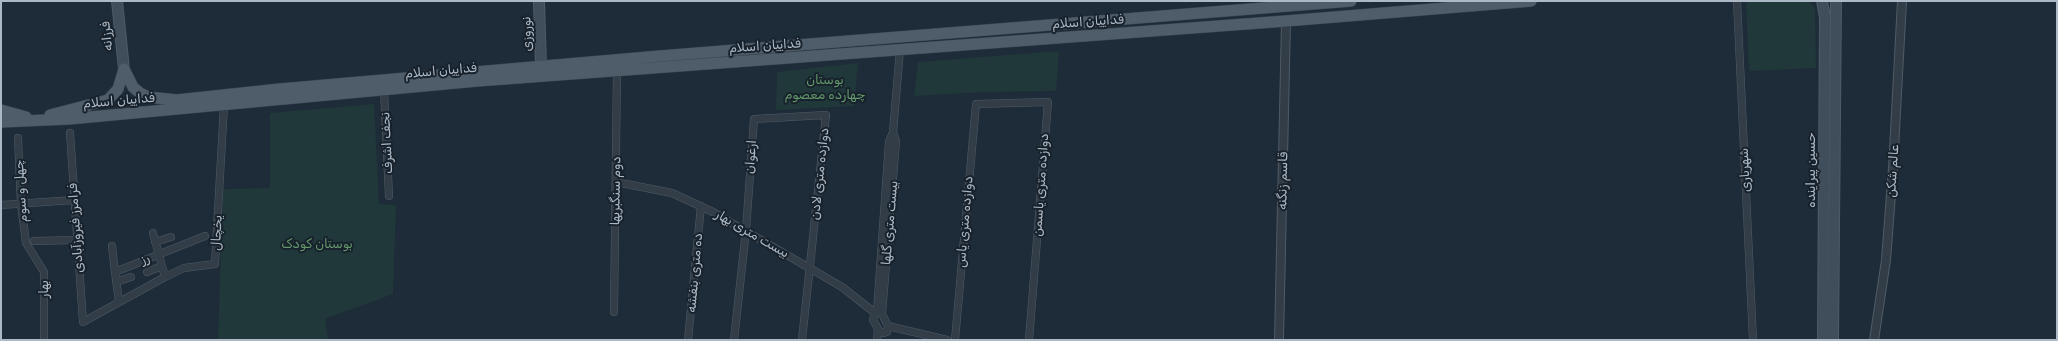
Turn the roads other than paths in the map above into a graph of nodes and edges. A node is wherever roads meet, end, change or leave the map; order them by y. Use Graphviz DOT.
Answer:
graph roads {
  1 [pos="116,1"];
  2 [pos="539,1"];
  3 [pos="1351,1"];
  4 [pos="1531,1"];
  5 [pos="1736,1"];
  6 [pos="1823,1"];
  7 [pos="1902,1"];
  8 [pos="1838,3"];
  9 [pos="1286,21"];
  10 [pos="900,50"];
  11 [pos="541,66"];
  12 [pos="124,69"];
  13 [pos="618,71"];
  14 [pos="384,90"];
  15 [pos="976,104"];
  16 [pos="224,105"];
  17 [pos="1,110"];
  18 [pos="790,117"];
  19 [pos="34,120"];
  20 [pos="1,122"];
  21 [pos="70,133"];
  22 [pos="18,138"];
  23 [pos="616,182"];
  24 [pos="389,196"];
  25 [pos="74,200"];
  26 [pos="21,204"];
  27 [pos="1,205"];
  28 [pos="701,206"];
  29 [pos="746,230"];
  30 [pos="153,234"];
  31 [pos="205,236"];
  32 [pos="171,237"];
  33 [pos="77,240"];
  34 [pos="34,241"];
  35 [pos="155,242"];
  36 [pos="26,243"];
  37 [pos="112,246"];
  38 [pos="158,254"];
  39 [pos="162,266"];
  40 [pos="810,268"];
  41 [pos="115,272"];
  42 [pos="147,272"];
  43 [pos="131,277"];
  44 [pos="165,277"];
  45 [pos="116,282"];
  46 [pos="119,302"];
  47 [pos="614,312"];
  48 [pos="878,313"];
  49 [pos="83,322"];
  50 [pos="888,326"];
  51 [pos="878,329"];
  52 [pos="44,340"];
  53 [pos="688,340"];
  54 [pos="734,340"];
  55 [pos="802,340"];
  56 [pos="877,340"];
  57 [pos="947,340"];
  58 [pos="955,340"];
  59 [pos="1029,340"];
  60 [pos="1279,340"];
  61 [pos="1753,340"];
  62 [pos="1823,340"];
  63 [pos="1833,340"];
  64 [pos="1874,340"];
  1 -- 12 [label="main road, فرزانه"];
  2 -- 11 [label="main road, نوروزی"];
  3 -- 11 [label="main road, فداییان اسلام"];
  4 -- 9 [label="main road, فداییان اسلام"];
  5 -- 61 [label="street, شهریاری"];
  6 -- 62 [label="main road, حسین پیراینده"];
  7 -- 64 [label="street, عالم شکن"];
  8 -- 63 [label="main road, حسین پیراینده"];
  9 -- 10 [label="main road, فداییان اسلام"];
  9 -- 60 [label="street, قاسم زنگنه"];
  10 -- 13 [label="main road, فداییان اسلام"];
  10 -- 48 [label="street, بیست متری گلها"];
  11 -- 12 [label="main road, فداییان اسلام"];
  12 -- 19 [label="main road"];
  13 -- 14 [label="main road, فداییان اسلام"];
  13 -- 23 [label="street, دوم سنگبریها"];
  14 -- 16 [label="main road, فداییان اسلام"];
  14 -- 24 [label="street, نجف اشرف"];
  15 -- 58 [label="street, دوازده متری یاس"];
  15 -- 59 [label="street, دوازده متری یاسمن"];
  16 -- 19 [label="main road, فداییان اسلام"];
  16 -- 44 [label="street, یخچال"];
  17 -- 19 [label="main road"];
  18 -- 29 [label="street, ارغوان"];
  18 -- 40 [label="street, دوازده متری لادن"];
  19 -- 20 [label="main road, فداییان اسلام"];
  21 -- 25 [label="street, فرامرز فیروزآبادی"];
  22 -- 26 [label="street, چهل و سوم"];
  23 -- 28 [label="street, بیست متری بهار"];
  23 -- 47 [label="street, دوم سنگبریها"];
  25 -- 26 [label="street"];
  25 -- 33 [label="street, فرامرز فیروزآبادی"];
  26 -- 27 [label="street"];
  26 -- 36 [label="street, چهل و سوم"];
  28 -- 29 [label="street, بیست متری بهار"];
  28 -- 53 [label="street, ده متری بنفشه"];
  29 -- 40 [label="street, بیست متری بهار"];
  29 -- 54 [label="street"];
  30 -- 35 [label="street"];
  31 -- 38 [label="street, رز"];
  32 -- 35 [label="street"];
  33 -- 34 [label="street"];
  33 -- 49 [label="street, فرامرز فیروزآبادی"];
  35 -- 38 [label="street"];
  36 -- 52 [label="street, بهار"];
  37 -- 41 [label="street"];
  38 -- 39 [label="street"];
  38 -- 41 [label="street, رز"];
  39 -- 42 [label="street"];
  39 -- 44 [label="street"];
  40 -- 48 [label="street, بیست متری بهار"];
  40 -- 55 [label="street"];
  41 -- 45 [label="street"];
  43 -- 45 [label="street"];
  44 -- 46 [label="street, یخچال"];
  45 -- 46 [label="street"];
  46 -- 49 [label="street, یخچال"];
  48 -- 50 [label="street"];
  48 -- 51 [label="street, بیست متری گلها"];
  50 -- 51 [label="street"];
  50 -- 57 [label="street"];
  51 -- 56 [label="street"];
}
